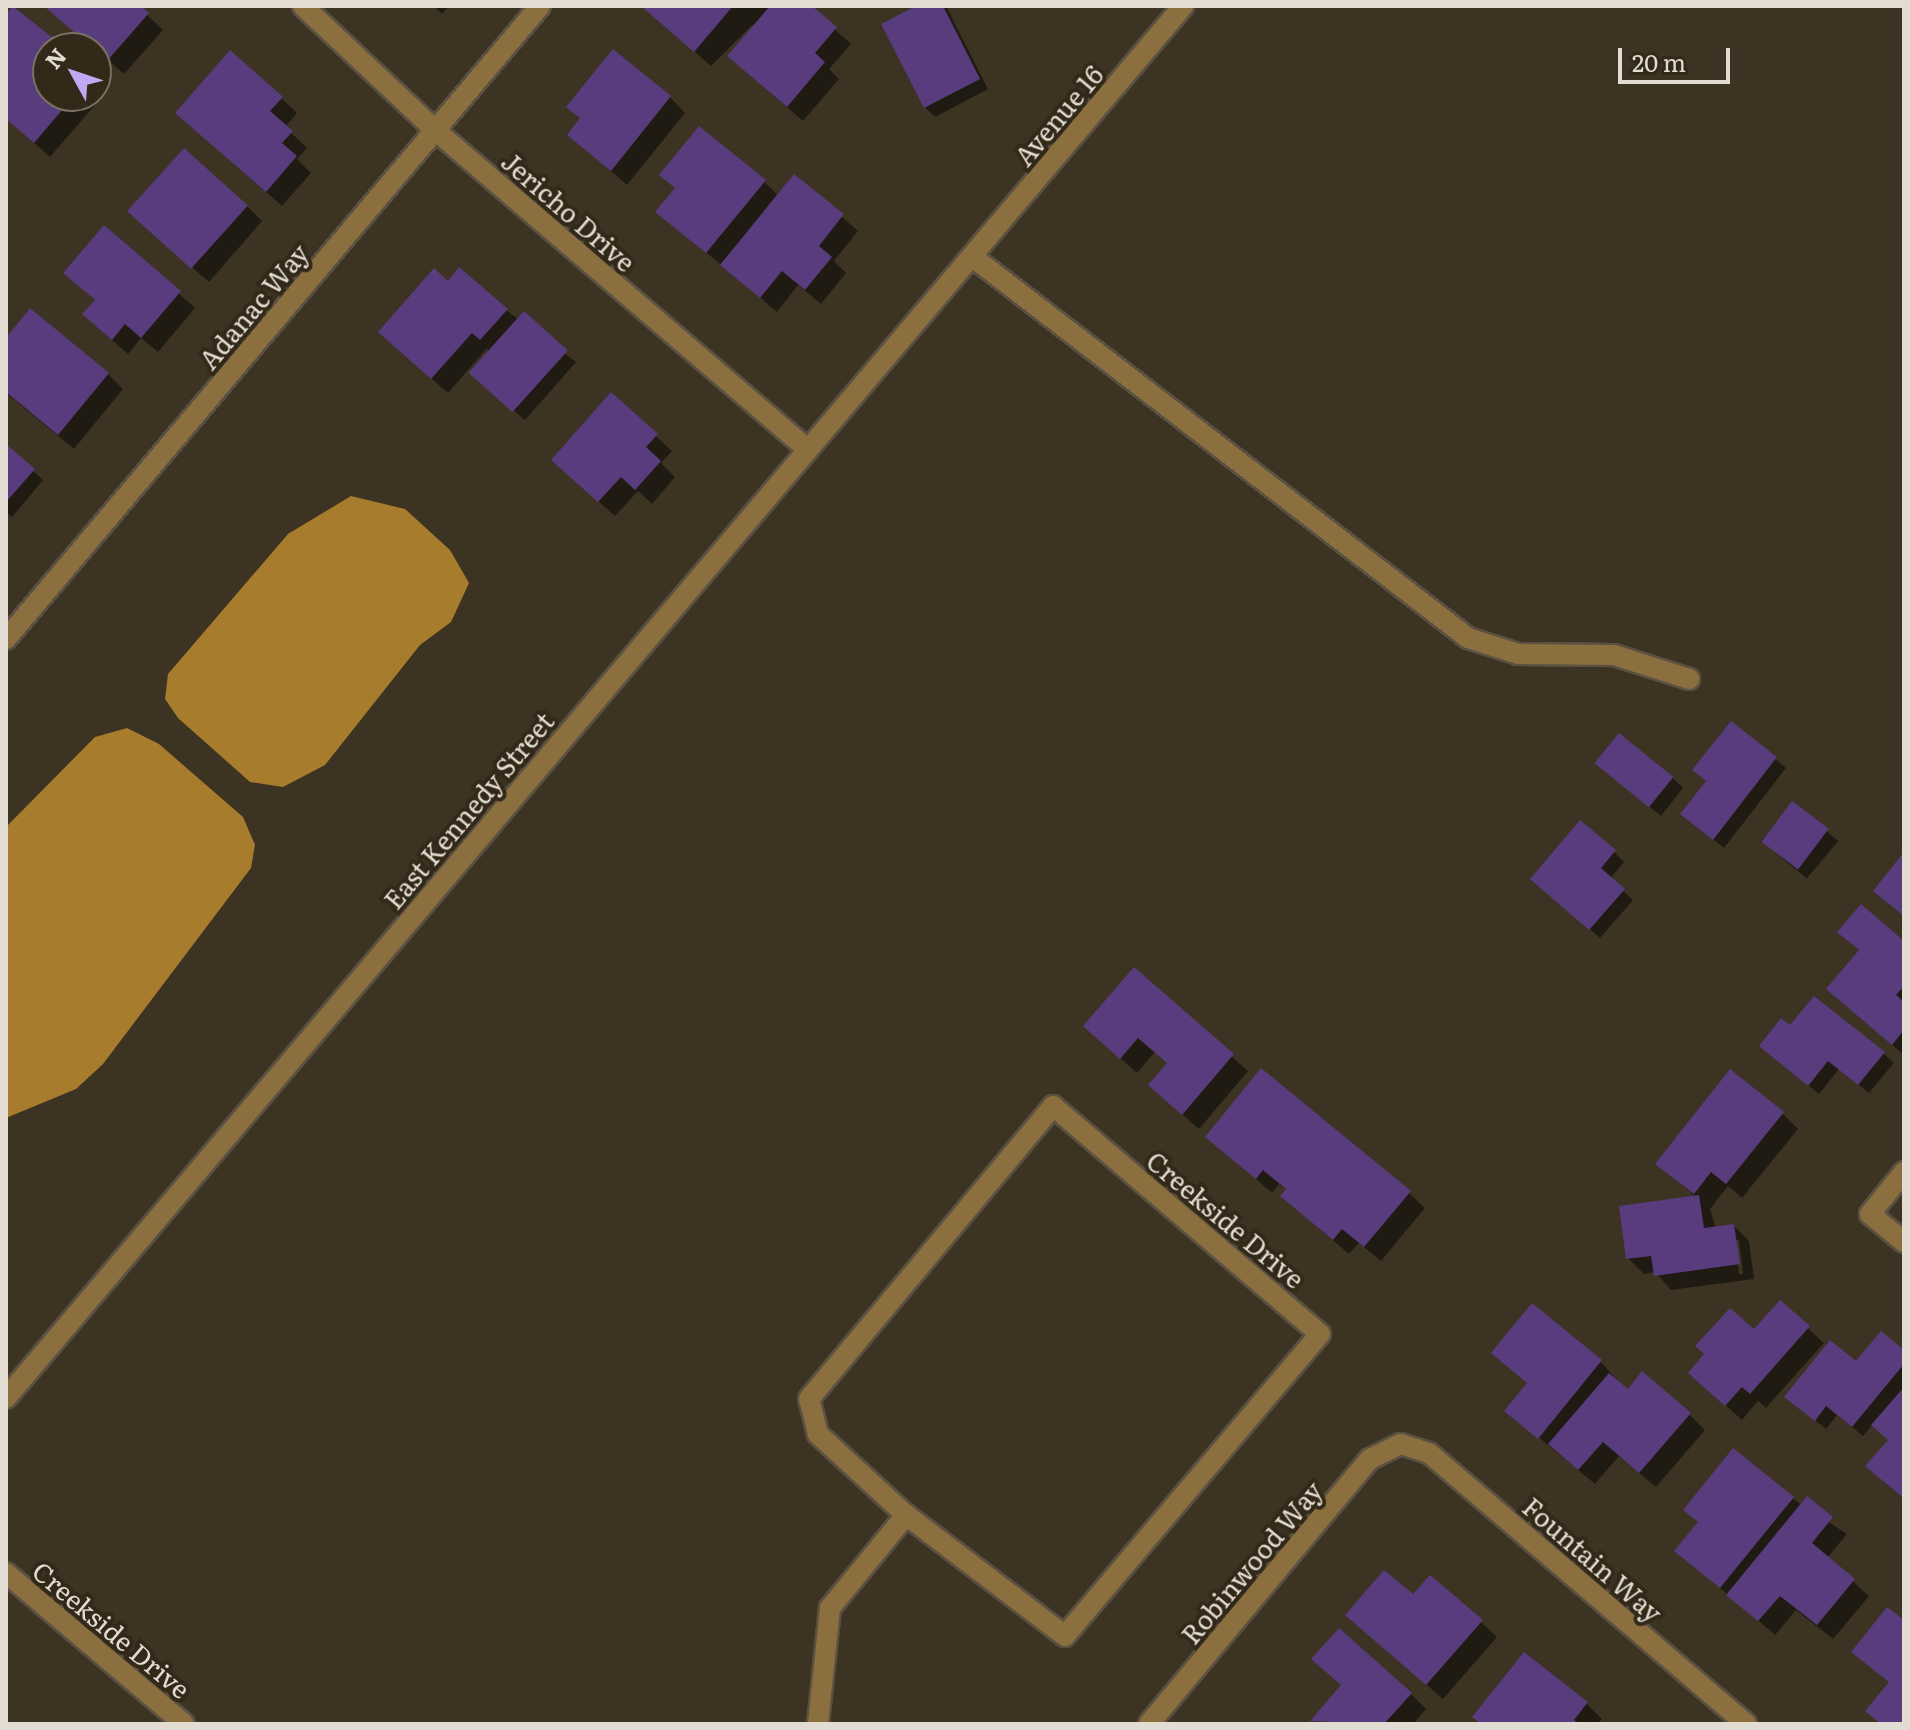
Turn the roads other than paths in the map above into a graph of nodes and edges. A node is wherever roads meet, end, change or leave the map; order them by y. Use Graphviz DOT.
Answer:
graph roads {
  1 [pos="303,6"];
  2 [pos="540,6"];
  3 [pos="1183,6"];
  4 [pos="435,130"];
  5 [pos="974,258"];
  6 [pos="807,449"];
  7 [pos="6,639"];
  8 [pos="1689,679"];
  9 [pos="1904,1172"];
  10 [pos="1904,1242"];
  11 [pos="6,1398"];
  12 [pos="1401,1444"];
  13 [pos="906,1515"];
  14 [pos="6,1573"];
  15 [pos="1738,1722"];
  16 [pos="184,1724"];
  17 [pos="818,1724"];
  18 [pos="1149,1724"];
  1 -- 4 [label="street, Jericho Drive"];
  2 -- 4 [label="street, Adanac Way"];
  3 -- 5 [label="street, Avenue 16"];
  4 -- 6 [label="street, Jericho Drive"];
  4 -- 7 [label="street, Adanac Way"];
  5 -- 6 [label="street, East Kennedy Street"];
  5 -- 8 [label="street"];
  6 -- 11 [label="street, East Kennedy Street"];
  9 -- 10 [label="street"];
  12 -- 15 [label="street, Fountain Way"];
  12 -- 18 [label="street, Robinwood Way"];
  13 -- 13 [label="street, Creekside Drive"];
  13 -- 17 [label="street"];
  14 -- 16 [label="street, Creekside Drive"];
}
